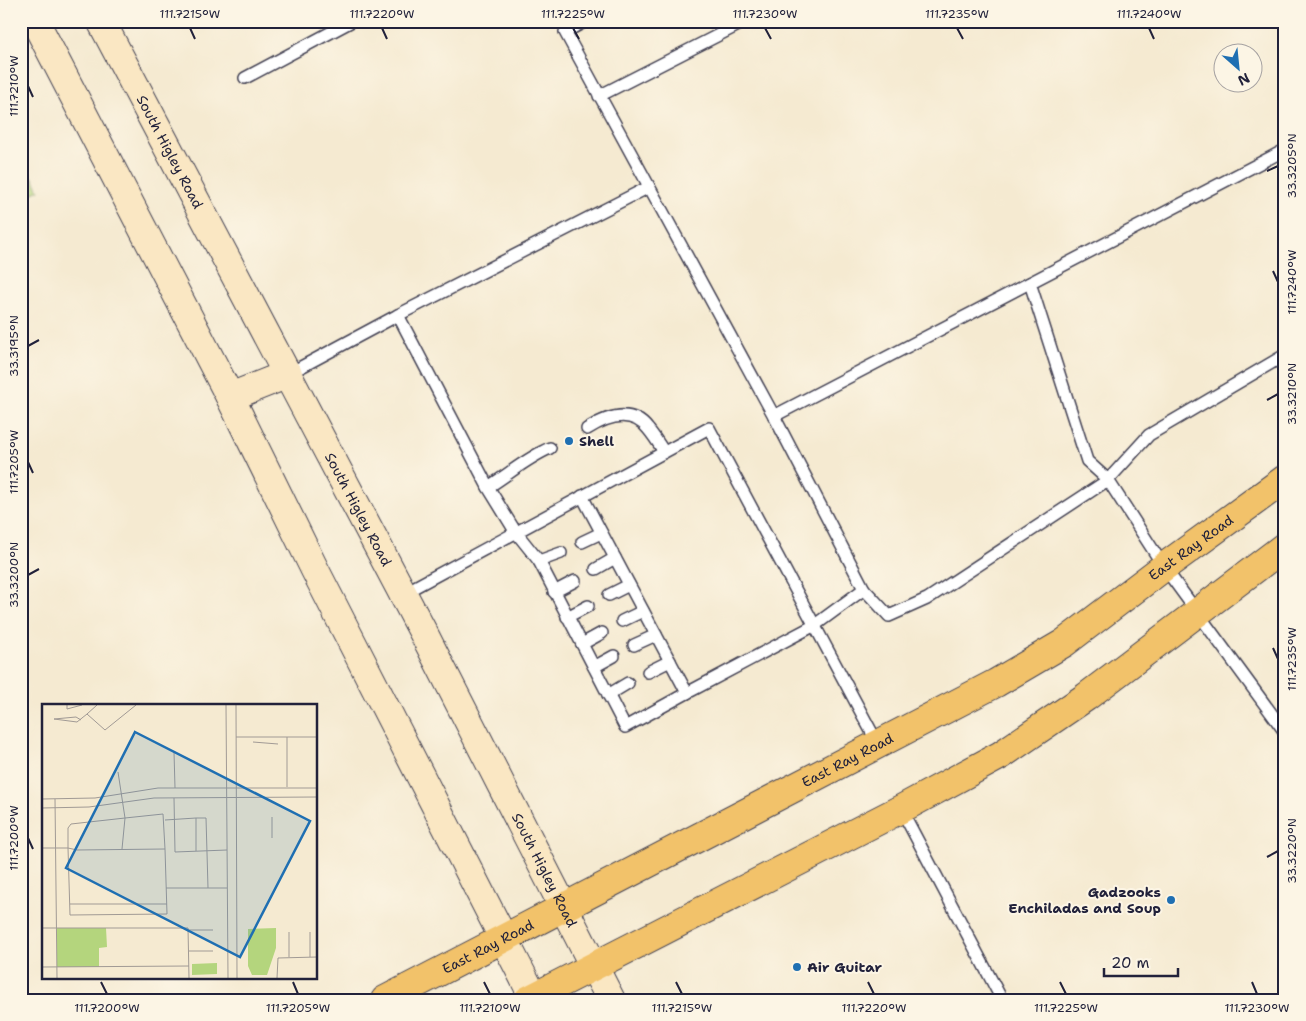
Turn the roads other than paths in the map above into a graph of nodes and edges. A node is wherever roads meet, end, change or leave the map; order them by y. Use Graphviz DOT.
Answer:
graph roads {
  1 [pos="36,21"];
  2 [pos="101,21"];
  3 [pos="352,21"];
  4 [pos="586,21"];
  5 [pos="746,21"];
  6 [pos="245,78"];
  7 [pos="599,96"];
  8 [pos="1285,150"];
  9 [pos="649,187"];
  10 [pos="1030,283"];
  11 [pos="398,315"];
  12 [pos="1285,355"];
  13 [pos="288,374"];
  14 [pos="230,397"];
  15 [pos="774,416"];
  16 [pos="587,429"];
  17 [pos="550,448"];
  18 [pos="664,452"];
  19 [pos="1285,479"];
  20 [pos="1108,480"];
  21 [pos="488,488"];
  22 [pos="582,496"];
  23 [pos="515,531"];
  24 [pos="601,533"];
  25 [pos="582,542"];
  26 [pos="1285,546"];
  27 [pos="561,553"];
  28 [pos="615,558"];
  29 [pos="539,562"];
  30 [pos="1164,567"];
  31 [pos="596,569"];
  32 [pos="575,581"];
  33 [pos="629,586"];
  34 [pos="864,589"];
  35 [pos="554,592"];
  36 [pos="402,594"];
  37 [pos="609,595"];
  38 [pos="588,606"];
  39 [pos="643,611"];
  40 [pos="1197,613"];
  41 [pos="567,617"];
  42 [pos="622,621"];
  43 [pos="815,625"];
  44 [pos="602,632"];
  45 [pos="656,635"];
  46 [pos="582,644"];
  47 [pos="634,645"];
  48 [pos="614,656"];
  49 [pos="670,661"];
  50 [pos="594,667"];
  51 [pos="648,672"];
  52 [pos="628,683"];
  53 [pos="687,693"];
  54 [pos="608,695"];
  55 [pos="1285,732"];
  56 [pos="878,744"];
  57 [pos="901,809"];
  58 [pos="562,907"];
  59 [pos="503,937"];
  60 [pos="594,966"];
  61 [pos="532,999"];
  62 [pos="385,1000"];
  63 [pos="611,1000"];
  64 [pos="1002,1000"];
  1 -- 14 [label="main road"];
  2 -- 13 [label="main road, South Higley Road"];
  3 -- 6 [label="lane"];
  4 -- 7 [label="lane"];
  5 -- 7 [label="lane"];
  7 -- 9 [label="lane"];
  8 -- 10 [label="lane"];
  9 -- 11 [label="lane"];
  9 -- 15 [label="lane"];
  10 -- 15 [label="lane"];
  10 -- 20 [label="lane"];
  11 -- 13 [label="lane"];
  11 -- 21 [label="lane"];
  12 -- 20 [label="lane"];
  13 -- 14 [label="main road"];
  13 -- 36 [label="main road, South Higley Road"];
  14 -- 59 [label="main road"];
  15 -- 34 [label="lane"];
  16 -- 18 [label="lane"];
  17 -- 21 [label="lane"];
  18 -- 22 [label="lane"];
  18 -- 43 [label="lane"];
  19 -- 30 [label="main road, East Ray Road"];
  20 -- 30 [label="lane"];
  20 -- 34 [label="lane"];
  21 -- 23 [label="lane"];
  22 -- 23 [label="lane"];
  22 -- 24 [label="lane"];
  23 -- 29 [label="lane"];
  23 -- 36 [label="lane"];
  24 -- 25 [label="lane"];
  24 -- 28 [label="lane"];
  26 -- 40 [label="main road"];
  27 -- 29 [label="lane"];
  28 -- 31 [label="lane"];
  28 -- 33 [label="lane"];
  29 -- 35 [label="lane"];
  30 -- 40 [label="lane"];
  30 -- 56 [label="main road, East Ray Road"];
  32 -- 35 [label="lane"];
  33 -- 37 [label="lane"];
  33 -- 39 [label="lane"];
  34 -- 43 [label="lane"];
  35 -- 41 [label="lane"];
  36 -- 58 [label="main road, South Higley Road"];
  38 -- 41 [label="lane"];
  39 -- 42 [label="lane"];
  39 -- 45 [label="lane"];
  40 -- 55 [label="lane"];
  40 -- 57 [label="main road"];
  41 -- 46 [label="lane"];
  43 -- 53 [label="lane"];
  43 -- 56 [label="lane"];
  44 -- 46 [label="lane"];
  45 -- 47 [label="lane"];
  45 -- 49 [label="lane"];
  46 -- 50 [label="lane"];
  48 -- 50 [label="lane"];
  49 -- 51 [label="lane"];
  49 -- 53 [label="lane"];
  50 -- 54 [label="lane"];
  52 -- 54 [label="lane"];
  53 -- 54 [label="lane"];
  56 -- 58 [label="main road, East Ray Road"];
  57 -- 60 [label="main road"];
  57 -- 64 [label="lane"];
  58 -- 59 [label="main road, East Ray Road"];
  58 -- 60 [label="main road, South Higley Road"];
  59 -- 61 [label="main road"];
  59 -- 62 [label="main road, East Ray Road"];
  60 -- 61 [label="main road"];
  60 -- 63 [label="main road, South Higley Road"];
}
